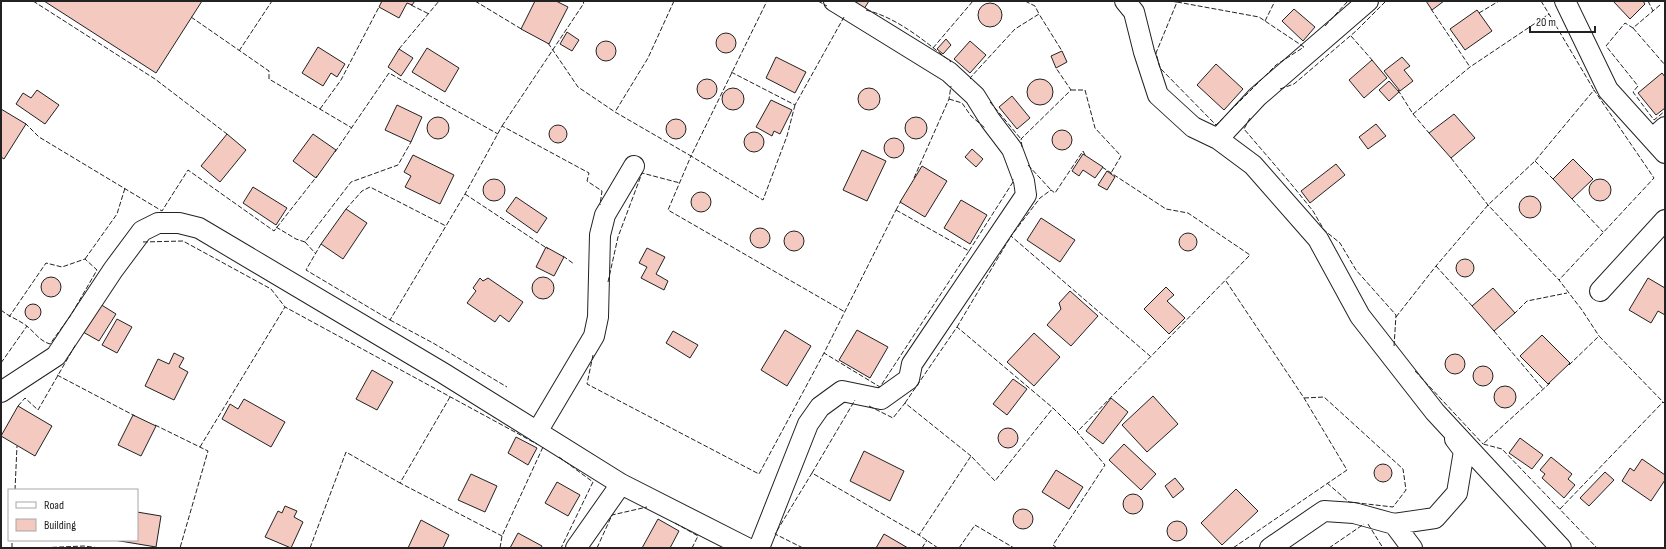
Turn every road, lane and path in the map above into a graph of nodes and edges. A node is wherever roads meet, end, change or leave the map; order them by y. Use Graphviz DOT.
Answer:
graph roads {
  1 [pos="834,1"];
  2 [pos="1125,1"];
  3 [pos="1368,1"];
  4 [pos="1572,5"];
  5 [pos="1218,139"];
  6 [pos="1661,139"];
  7 [pos="634,166"];
  8 [pos="1665,220"];
  9 [pos="1600,291"];
  10 [pos="1,392"];
  11 [pos="1435,412"];
  12 [pos="537,432"];
  13 [pos="621,484"];
  14 [pos="1394,524"];
  15 [pos="576,548"];
  16 [pos="747,548"];
  17 [pos="759,548"];
  18 [pos="1270,548"];
  19 [pos="1412,548"];
  20 [pos="1561,548"];
  1 -- 17 [label="street"];
  2 -- 5 [label="street"];
  3 -- 5 [label="street"];
  4 -- 6 [label="street"];
  5 -- 11 [label="street"];
  7 -- 12 [label="street"];
  8 -- 9 [label="street"];
  10 -- 12 [label="street"];
  11 -- 14 [label="street"];
  11 -- 20 [label="street"];
  12 -- 13 [label="street"];
  13 -- 15 [label="street"];
  13 -- 16 [label="street"];
  14 -- 18 [label="street"];
  14 -- 19 [label="street"];
}
